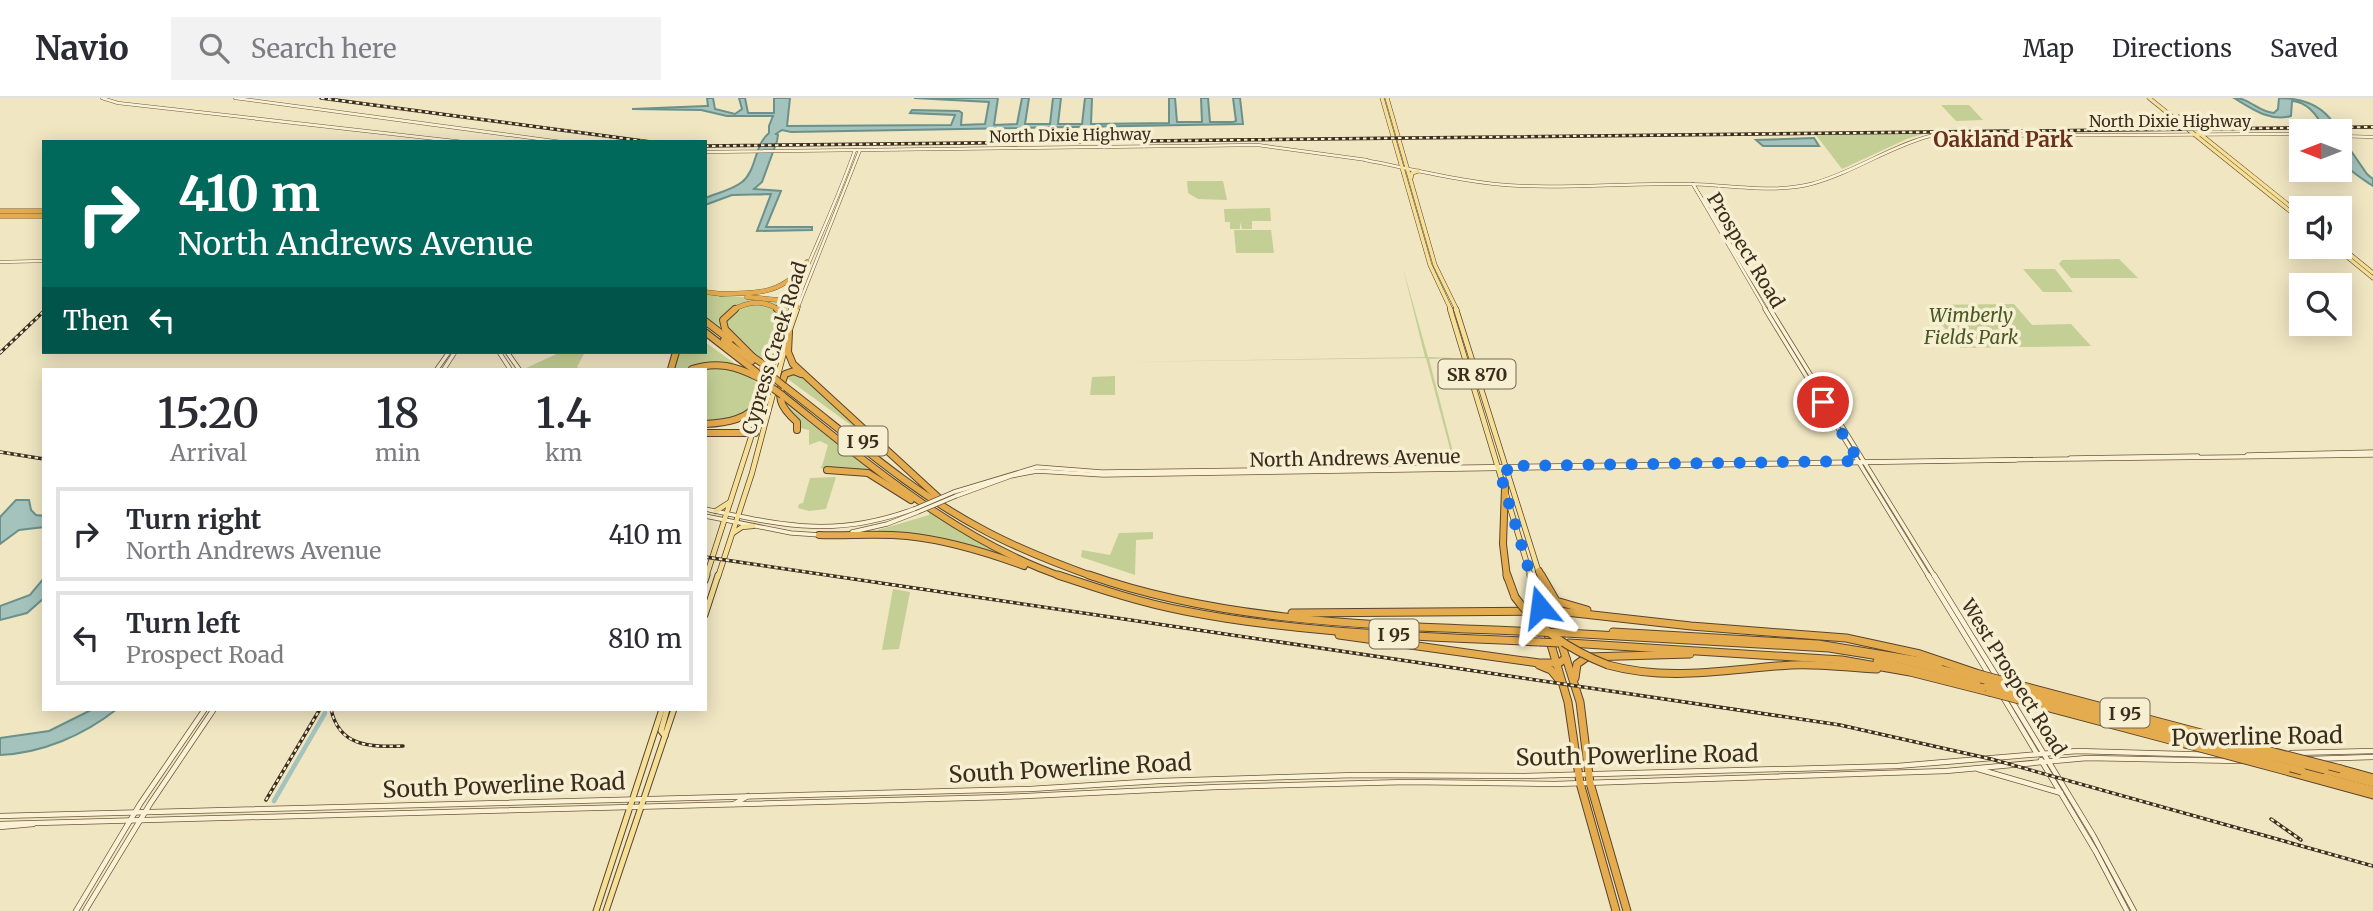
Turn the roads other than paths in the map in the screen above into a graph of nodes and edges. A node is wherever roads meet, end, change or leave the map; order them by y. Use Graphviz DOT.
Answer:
graph roads {
  1 [pos="102,98"];
  2 [pos="235,98"];
  3 [pos="1385,98"];
  4 [pos="2152,98"];
  5 [pos="2156,103"];
  6 [pos="2163,105"];
  7 [pos="1386,113"];
  8 [pos="2176,118"];
  9 [pos="1394,120"];
  10 [pos="2184,120"];
  11 [pos="2197,133"];
  12 [pos="2289,134"];
  13 [pos="2352,136"];
  14 [pos="2373,137"];
  15 [pos="445,140"];
  16 [pos="546,140"];
  17 [pos="859,150"];
  18 [pos="707,152"];
  19 [pos="2222,156"];
  20 [pos="1365,160"];
  21 [pos="1399,160"];
  22 [pos="1393,164"];
  23 [pos="1404,167"];
  24 [pos="1418,171"];
  25 [pos="2246,171"];
  26 [pos="1446,174"];
  27 [pos="1410,178"];
  28 [pos="2249,178"];
  29 [pos="1693,184"];
  30 [pos="841,191"];
  31 [pos="2271,191"];
  32 [pos="846,193"];
  33 [pos="1413,197"];
  34 [pos="843,199"];
  35 [pos="2286,205"];
  36 [pos="2289,207"];
  37 [pos="2289,207"];
  38 [pos="0,215"];
  39 [pos="42,215"];
  40 [pos="1421,224"];
  41 [pos="2352,258"];
  42 [pos="42,261"];
  43 [pos="0,262"];
  44 [pos="807,262"];
  45 [pos="2373,276"];
  46 [pos="707,292"];
  47 [pos="720,293"];
  48 [pos="796,304"];
  49 [pos="1456,316"];
  50 [pos="707,324"];
  51 [pos="707,325"];
  52 [pos="786,332"];
  53 [pos="707,336"];
  54 [pos="753,357"];
  55 [pos="1469,357"];
  56 [pos="695,368"];
  57 [pos="761,371"];
  58 [pos="769,378"];
  59 [pos="811,381"];
  60 [pos="784,389"];
  61 [pos="1476,392"];
  62 [pos="1482,410"];
  63 [pos="1488,410"];
  64 [pos="707,424"];
  65 [pos="1493,425"];
  66 [pos="797,430"];
  67 [pos="707,433"];
  68 [pos="758,433"];
  69 [pos="2373,453"];
  70 [pos="1863,462"];
  71 [pos="1498,468"];
  72 [pos="1508,468"];
  73 [pos="827,470"];
  74 [pos="1505,488"];
  75 [pos="733,499"];
  76 [pos="941,500"];
  77 [pos="707,509"];
  78 [pos="916,510"];
  79 [pos="716,511"];
  80 [pos="728,513"];
  81 [pos="738,515"];
  82 [pos="707,516"];
  83 [pos="726,520"];
  84 [pos="736,522"];
  85 [pos="753,526"];
  86 [pos="955,526"];
  87 [pos="732,534"];
  88 [pos="819,535"];
  89 [pos="1539,571"];
  90 [pos="707,575"];
  91 [pos="1059,576"];
  92 [pos="1532,581"];
  93 [pos="707,609"];
  94 [pos="1523,611"];
  95 [pos="1541,611"];
  96 [pos="1551,611"];
  97 [pos="1292,613"];
  98 [pos="1626,618"];
  99 [pos="1247,621"];
  100 [pos="1539,635"];
  101 [pos="1567,636"];
  102 [pos="1736,653"];
  103 [pos="1566,658"];
  104 [pos="1527,661"];
  105 [pos="1557,664"];
  106 [pos="1896,669"];
  107 [pos="1980,677"];
  108 [pos="1563,684"];
  109 [pos="1574,684"];
  110 [pos="1988,690"];
  111 [pos="2017,692"];
  112 [pos="204,711"];
  113 [pos="213,711"];
  114 [pos="664,711"];
  115 [pos="665,711"];
  116 [pos="673,711"];
  117 [pos="665,736"];
  118 [pos="2044,753"];
  119 [pos="2037,754"];
  120 [pos="2208,755"];
  121 [pos="2373,755"];
  122 [pos="2360,757"];
  123 [pos="2048,760"];
  124 [pos="2041,761"];
  125 [pos="2191,762"];
  126 [pos="1771,769"];
  127 [pos="1976,769"];
  128 [pos="1869,770"];
  129 [pos="1356,775"];
  130 [pos="1425,775"];
  131 [pos="1440,775"];
  132 [pos="1771,776"];
  133 [pos="1285,777"];
  134 [pos="1275,778"];
  135 [pos="1579,779"];
  136 [pos="1590,779"];
  137 [pos="1179,780"];
  138 [pos="2373,780"];
  139 [pos="1416,782"];
  140 [pos="1433,782"];
  141 [pos="1346,783"];
  142 [pos="1261,785"];
  143 [pos="1275,785"];
  144 [pos="1170,788"];
  145 [pos="1019,789"];
  146 [pos="1030,789"];
  147 [pos="960,790"];
  148 [pos="2373,792"];
  149 [pos="2061,793"];
  150 [pos="809,794"];
  151 [pos="750,796"];
  152 [pos="1004,797"];
  153 [pos="1017,797"];
  154 [pos="644,798"];
  155 [pos="952,798"];
  156 [pos="633,799"];
  157 [pos="797,802"];
  158 [pos="816,802"];
  159 [pos="734,804"];
  160 [pos="630,807"];
  161 [pos="641,807"];
  162 [pos="146,810"];
  163 [pos="136,811"];
  164 [pos="0,816"];
  165 [pos="131,820"];
  166 [pos="141,820"];
  167 [pos="0,825"];
  168 [pos="76,911"];
  169 [pos="85,911"];
  170 [pos="596,911"];
  171 [pos="606,911"];
  172 [pos="1616,911"];
  173 [pos="1627,911"];
  174 [pos="2127,911"];
  175 [pos="2134,911"];
  1 -- 15 [label="main road"];
  2 -- 16 [label="main road"];
  3 -- 7 [label="main road"];
  3 -- 9 [label="main road"];
  4 -- 5 [label="main road"];
  4 -- 6 [label="main road"];
  5 -- 6 [label="main road"];
  5 -- 8 [label="main road"];
  6 -- 10 [label="main road"];
  7 -- 9 [label="main road"];
  7 -- 21 [label="main road"];
  8 -- 10 [label="main road"];
  8 -- 11 [label="main road"];
  9 -- 23 [label="main road"];
  10 -- 11 [label="main road"];
  11 -- 12 [label="main road, North Dixie Highway"];
  11 -- 19 [label="main road"];
  11 -- 25 [label="main road"];
  11 -- 29 [label="main road, North Dixie Highway"];
  13 -- 14 [label="main road"];
  17 -- 18 [label="main road, North Dixie Highway"];
  17 -- 20 [label="main road, North Dixie Highway"];
  17 -- 30 [label="main road, Cypress Creek Road"];
  17 -- 32 [label="main road, Cypress Creek Road"];
  19 -- 25 [label="main road"];
  19 -- 28 [label="main road"];
  20 -- 22 [label="main road, North Dixie Highway"];
  20 -- 23 [label="main road, North Dixie Highway"];
  21 -- 22 [label="main road"];
  21 -- 23 [label="main road"];
  22 -- 23 [label="main road, North Dixie Highway"];
  23 -- 24 [label="main road, North Dixie Highway"];
  23 -- 26 [label="main road, North Dixie Highway"];
  23 -- 27 [label="main road"];
  23 -- 33 [label="main road"];
  24 -- 26 [label="main road, North Dixie Highway"];
  24 -- 27 [label="main road"];
  25 -- 31 [label="main road"];
  26 -- 29 [label="main road, North Dixie Highway"];
  27 -- 33 [label="main road"];
  28 -- 31 [label="main road"];
  28 -- 35 [label="main road"];
  29 -- 70 [label="main road, Prospect Road"];
  30 -- 32 [label="main road"];
  30 -- 34 [label="main road"];
  30 -- 44 [label="main road, Cypress Creek Road"];
  31 -- 35 [label="main road"];
  32 -- 34 [label="main road, Cypress Creek Road"];
  33 -- 40 [label="main road"];
  34 -- 48 [label="main road, Cypress Creek Road"];
  35 -- 36 [label="main road"];
  35 -- 37 [label="main road"];
  38 -- 39 [label="highway"];
  40 -- 49 [label="main road, SR 870"];
  40 -- 49 [label="main road"];
  41 -- 45 [label="main road"];
  42 -- 43 [label="main road"];
  44 -- 47 [label="highway"];
  44 -- 48 [label="main road, Cypress Creek Road"];
  46 -- 47 [label="highway"];
  47 -- 48 [label="highway"];
  48 -- 52 [label="main road, Cypress Creek Road"];
  49 -- 55 [label="main road, SR 870"];
  49 -- 55 [label="main road, SR 870"];
  50 -- 54 [label="highway, I 95"];
  51 -- 57 [label="highway"];
  52 -- 54 [label="highway"];
  52 -- 58 [label="main road, Cypress Creek Road"];
  52 -- 59 [label="highway"];
  52 -- 68 [label="main road, Cypress Creek Road"];
  53 -- 57 [label="highway, I 95"];
  54 -- 57 [label="highway, I 95"];
  55 -- 61 [label="main road, SR 870"];
  55 -- 63 [label="main road, SR 870"];
  56 -- 57 [label="highway"];
  57 -- 60 [label="highway, I 95, bridge"];
  57 -- 60 [label="highway, I 95, bridge"];
  58 -- 64 [label="highway"];
  58 -- 68 [label="main road, Cypress Creek Road"];
  59 -- 66 [label="highway"];
  59 -- 76 [label="highway"];
  60 -- 76 [label="highway, I 95"];
  60 -- 86 [label="highway, I 95"];
  60 -- 100 [label="highway"];
  61 -- 62 [label="main road, SR 870"];
  61 -- 63 [label="main road"];
  62 -- 65 [label="main road"];
  62 -- 71 [label="main road, SR 870"];
  63 -- 65 [label="main road, SR 870"];
  65 -- 72 [label="main road, SR 870"];
  67 -- 68 [label="highway"];
  68 -- 75 [label="main road, Cypress Creek Road"];
  68 -- 81 [label="main road, Cypress Creek Road"];
  69 -- 70 [label="main road, North Andrews Avenue"];
  70 -- 72 [label="main road, North Andrews Avenue"];
  70 -- 118 [label="main road, West Prospect Road"];
  70 -- 119 [label="main road, West Prospect Road"];
  71 -- 72 [label="main road, North Andrews Avenue"];
  71 -- 74 [label="main road, SR 870"];
  71 -- 78 [label="main road, North Andrews Avenue, bridge"];
  72 -- 89 [label="main road, SR 870"];
  73 -- 86 [label="highway"];
  74 -- 92 [label="main road, SR 870"];
  74 -- 106 [label="highway, bridge"];
  75 -- 79 [label="main road"];
  75 -- 80 [label="main road, Cypress Creek Road"];
  76 -- 97 [label="highway, I 95"];
  77 -- 79 [label="main road, North Andrews Avenue"];
  78 -- 81 [label="main road, North Andrews Avenue"];
  78 -- 88 [label="main road, North Andrews Avenue"];
  79 -- 80 [label="main road, North Andrews Avenue"];
  80 -- 81 [label="main road, North Andrews Avenue"];
  80 -- 83 [label="main road, Cypress Creek Road"];
  81 -- 84 [label="main road, Cypress Creek Road"];
  82 -- 83 [label="main road, North Andrews Avenue"];
  83 -- 84 [label="main road, North Andrews Avenue"];
  83 -- 90 [label="main road, Cypress Creek Road"];
  84 -- 85 [label="main road, North Andrews Avenue"];
  84 -- 87 [label="main road, Cypress Creek Road"];
  85 -- 87 [label="main road"];
  85 -- 88 [label="main road, North Andrews Avenue"];
  86 -- 91 [label="highway, I 95"];
  87 -- 93 [label="main road, Cypress Creek Road"];
  88 -- 91 [label="highway"];
  89 -- 96 [label="main road, SR 870"];
  89 -- 98 [label="highway"];
  91 -- 99 [label="highway, I 95"];
  92 -- 94 [label="highway"];
  92 -- 95 [label="main road, SR 870"];
  94 -- 95 [label="highway"];
  94 -- 97 [label="highway"];
  95 -- 96 [label="highway"];
  95 -- 105 [label="highway, SR 870"];
  96 -- 98 [label="highway"];
  96 -- 103 [label="highway, SR 870"];
  97 -- 100 [label="highway, I 95"];
  98 -- 107 [label="highway"];
  99 -- 100 [label="highway, I 95"];
  99 -- 104 [label="highway"];
  100 -- 101 [label="highway, I 95, bridge"];
  100 -- 101 [label="highway, I 95, bridge"];
  101 -- 102 [label="highway, I 95"];
  101 -- 107 [label="highway, I 95"];
  101 -- 110 [label="highway"];
  102 -- 106 [label="highway, I 95"];
  102 -- 109 [label="highway"];
  103 -- 105 [label="highway"];
  103 -- 109 [label="highway, SR 870"];
  104 -- 105 [label="highway"];
  104 -- 108 [label="highway"];
  105 -- 108 [label="highway, SR 870"];
  106 -- 110 [label="highway, I 95"];
  107 -- 111 [label="highway, bridge"];
  108 -- 135 [label="highway, SR 870"];
  109 -- 136 [label="highway, SR 870"];
  110 -- 111 [label="highway, I 95, bridge"];
  111 -- 138 [label="highway, bridge"];
  111 -- 138 [label="highway, I 95, bridge"];
  111 -- 148 [label="highway, bridge"];
  111 -- 148 [label="highway, I 95, bridge"];
  112 -- 163 [label="main road"];
  113 -- 162 [label="main road"];
  114 -- 156 [label="main road"];
  115 -- 117 [label="main road"];
  116 -- 117 [label="main road"];
  117 -- 154 [label="main road"];
  118 -- 119 [label="main road"];
  118 -- 120 [label="main road, Powerline Road"];
  118 -- 123 [label="main road, West Prospect Road"];
  119 -- 124 [label="main road, West Prospect Road"];
  119 -- 128 [label="main road"];
  120 -- 121 [label="main road, Powerline Road"];
  120 -- 125 [label="main road"];
  121 -- 122 [label="main road, Powerline Road"];
  122 -- 125 [label="main road, South Powerline Road"];
  123 -- 124 [label="main road, South Powerline Road"];
  123 -- 125 [label="main road, South Powerline Road"];
  123 -- 175 [label="main road, West Prospect Road"];
  124 -- 127 [label="main road, South Powerline Road"];
  124 -- 149 [label="main road, West Prospect Road"];
  126 -- 128 [label="main road, South Powerline Road"];
  126 -- 132 [label="main road"];
  126 -- 136 [label="main road, South Powerline Road"];
  127 -- 128 [label="main road, South Powerline Road"];
  127 -- 149 [label="main road"];
  128 -- 132 [label="main road, South Powerline Road"];
  129 -- 130 [label="main road, South Powerline Road"];
  129 -- 133 [label="main road, South Powerline Road"];
  129 -- 141 [label="main road"];
  130 -- 131 [label="main road, South Powerline Road"];
  130 -- 139 [label="main road"];
  131 -- 135 [label="main road, South Powerline Road"];
  131 -- 140 [label="main road"];
  132 -- 136 [label="main road, South Powerline Road"];
  133 -- 134 [label="main road, South Powerline Road"];
  133 -- 143 [label="main road"];
  134 -- 137 [label="main road, South Powerline Road"];
  134 -- 142 [label="main road"];
  135 -- 136 [label="main road, South Powerline Road"];
  135 -- 136 [label="main road, South Powerline Road"];
  135 -- 140 [label="main road, South Powerline Road"];
  135 -- 172 [label="highway, SR 870"];
  136 -- 173 [label="highway, SR 870"];
  137 -- 144 [label="main road"];
  137 -- 146 [label="main road, South Powerline Road"];
  139 -- 140 [label="main road, South Powerline Road"];
  139 -- 141 [label="main road, South Powerline Road"];
  141 -- 143 [label="main road, South Powerline Road"];
  142 -- 143 [label="main road, South Powerline Road"];
  142 -- 144 [label="main road, South Powerline Road"];
  144 -- 153 [label="main road, South Powerline Road"];
  145 -- 146 [label="main road, South Powerline Road"];
  145 -- 147 [label="main road, South Powerline Road"];
  145 -- 152 [label="main road"];
  146 -- 153 [label="main road"];
  147 -- 150 [label="main road, South Powerline Road"];
  147 -- 155 [label="main road"];
  149 -- 174 [label="main road, West Prospect Road"];
  150 -- 151 [label="main road, South Powerline Road"];
  150 -- 157 [label="main road"];
  150 -- 158 [label="main road"];
  151 -- 154 [label="main road, South Powerline Road"];
  151 -- 159 [label="main road"];
  152 -- 153 [label="main road, South Powerline Road"];
  152 -- 155 [label="main road, South Powerline Road"];
  154 -- 156 [label="main road, South Powerline Road"];
  154 -- 161 [label="main road"];
  155 -- 158 [label="main road, South Powerline Road"];
  156 -- 160 [label="main road"];
  156 -- 162 [label="main road, South Powerline Road"];
  157 -- 158 [label="main road, South Powerline Road"];
  157 -- 159 [label="main road, South Powerline Road"];
  159 -- 161 [label="main road, South Powerline Road"];
  160 -- 161 [label="main road, South Powerline Road"];
  160 -- 166 [label="main road, South Powerline Road"];
  160 -- 170 [label="main road"];
  161 -- 171 [label="main road"];
  162 -- 163 [label="main road, South Powerline Road"];
  162 -- 166 [label="main road"];
  163 -- 164 [label="main road, South Powerline Road"];
  163 -- 165 [label="main road"];
  165 -- 166 [label="main road, South Powerline Road"];
  165 -- 167 [label="main road, South Powerline Road"];
  165 -- 168 [label="main road"];
  166 -- 169 [label="main road"];
}
